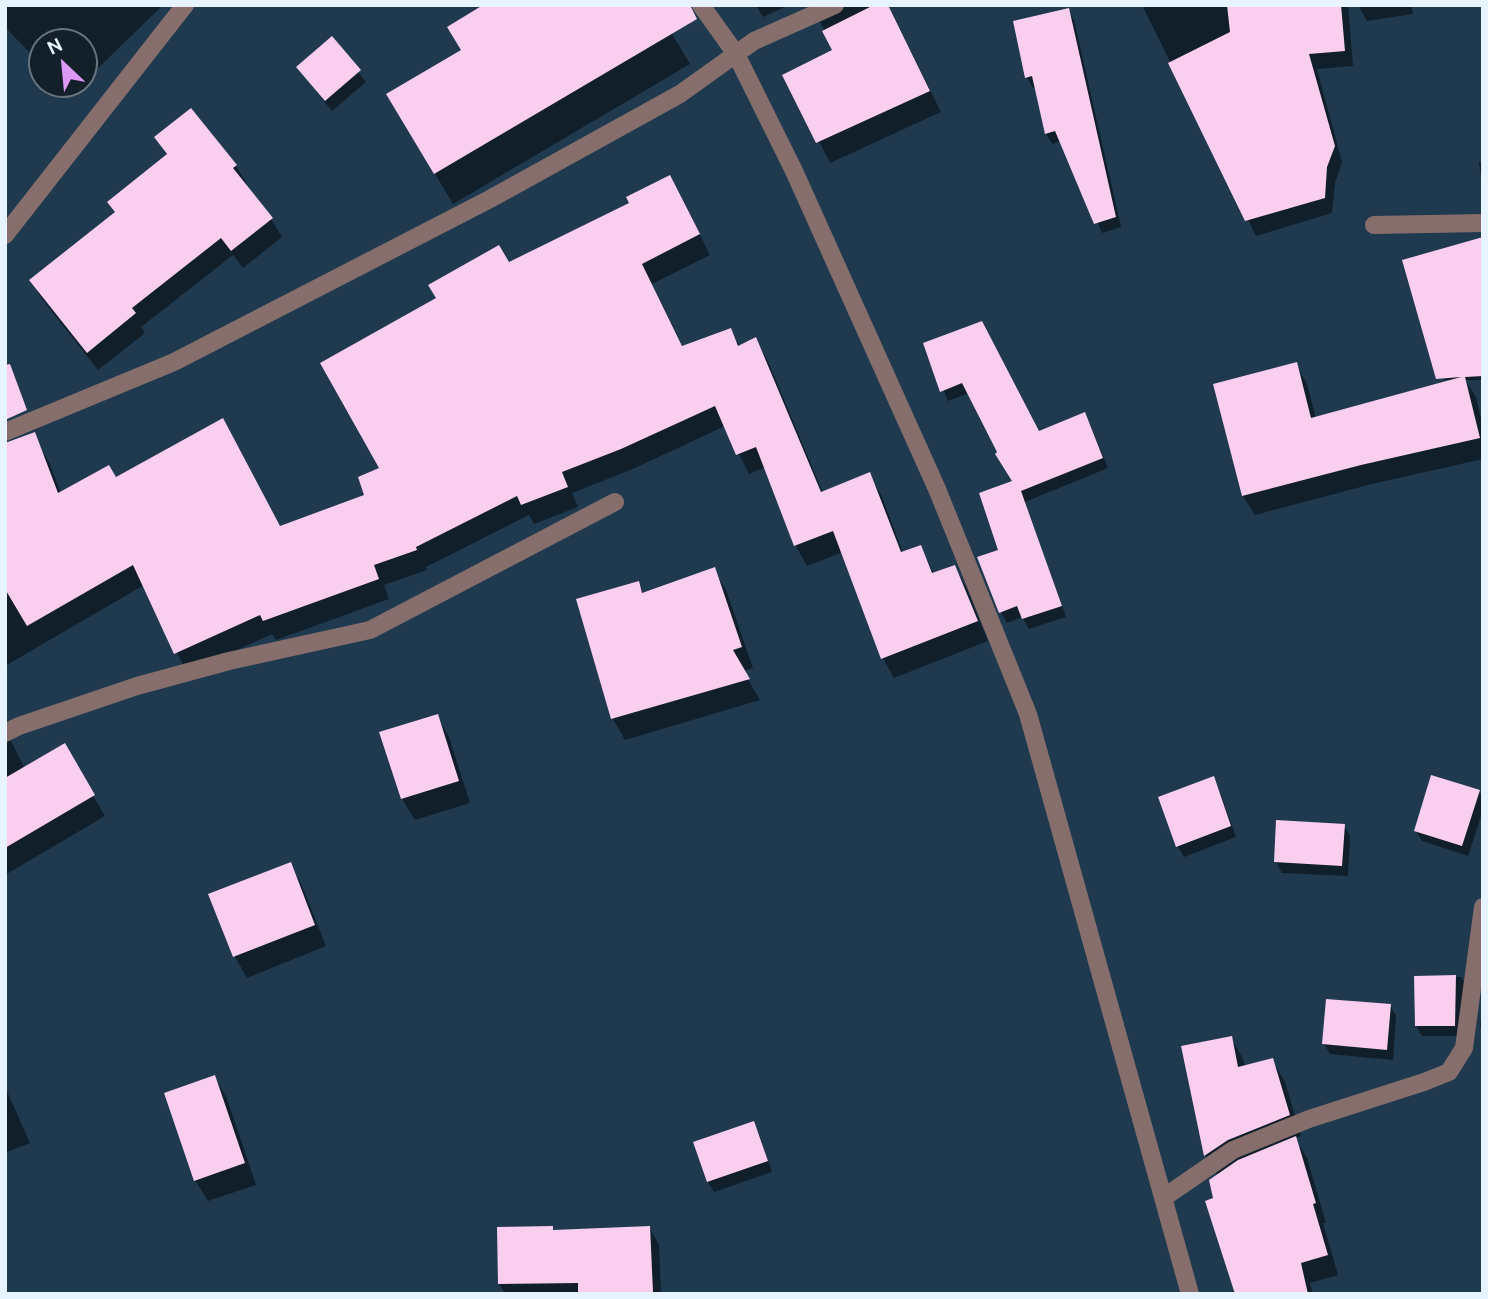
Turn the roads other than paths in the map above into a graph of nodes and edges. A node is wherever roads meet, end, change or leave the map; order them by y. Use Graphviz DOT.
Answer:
graph roads {
  1 [pos="185,5"];
  2 [pos="701,5"];
  3 [pos="835,5"];
  4 [pos="736,54"];
  5 [pos="1483,223"];
  6 [pos="1374,225"];
  7 [pos="5,235"];
  8 [pos="5,432"];
  9 [pos="615,502"];
  10 [pos="5,733"];
  11 [pos="1483,907"];
  12 [pos="1163,1198"];
  13 [pos="1190,1294"];
  1 -- 7 [label="street"];
  2 -- 4 [label="street"];
  3 -- 4 [label="street"];
  4 -- 8 [label="street"];
  4 -- 12 [label="street"];
  5 -- 6 [label="street"];
  9 -- 10 [label="street"];
  11 -- 12 [label="street"];
  12 -- 13 [label="street"];
}
